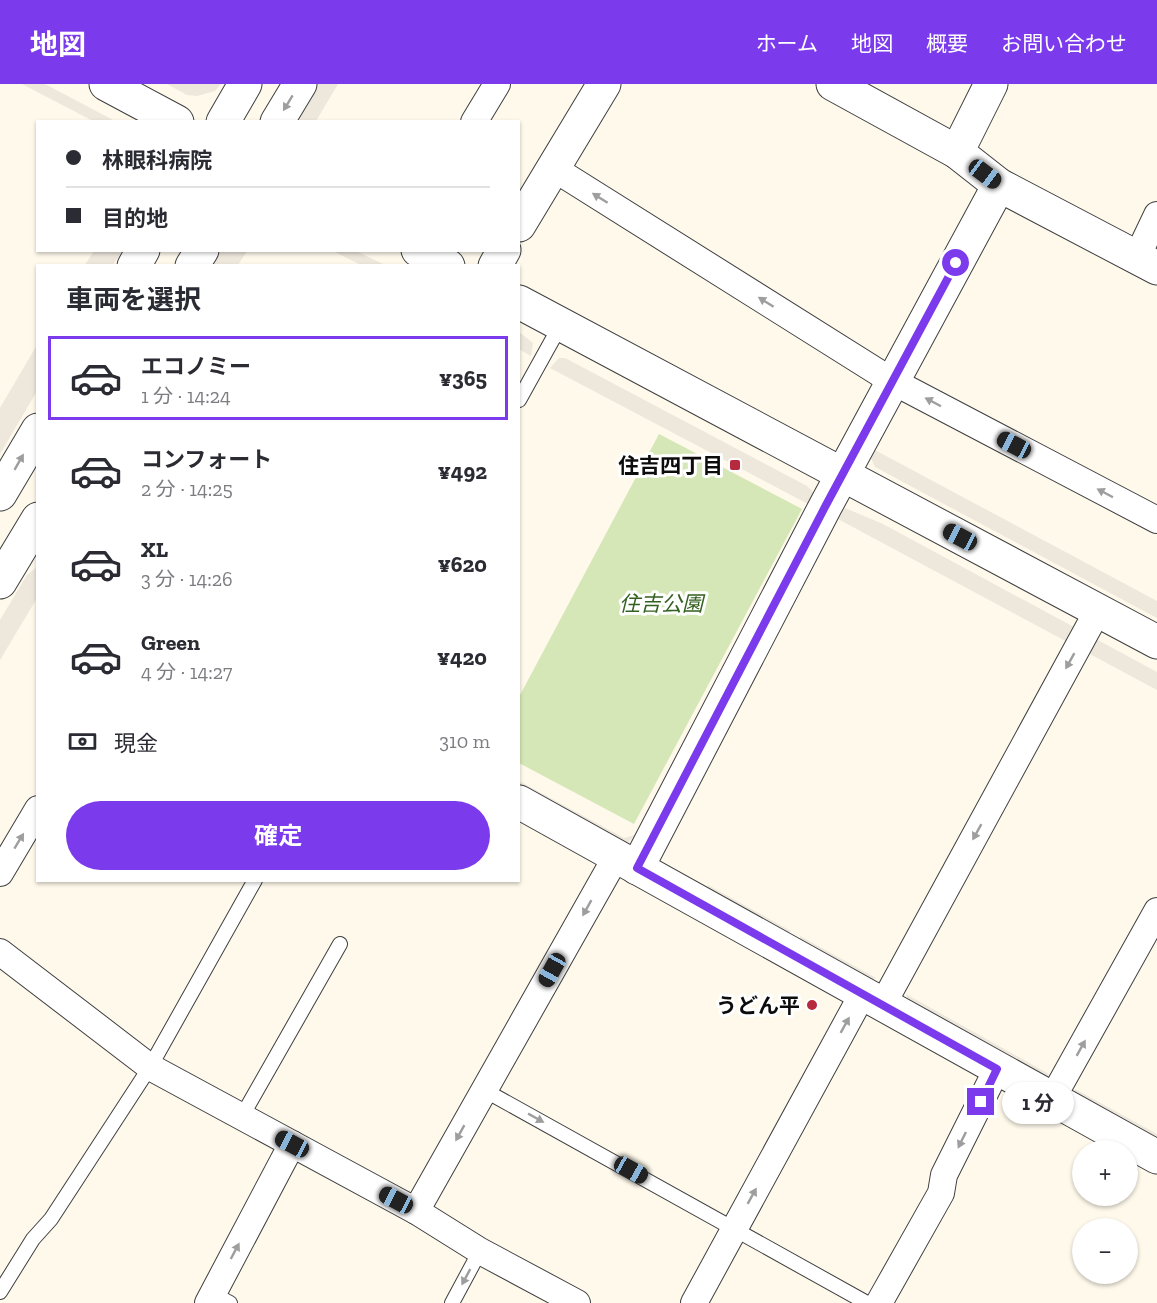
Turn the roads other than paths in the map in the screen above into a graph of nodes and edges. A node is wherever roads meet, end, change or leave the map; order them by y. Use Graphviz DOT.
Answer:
graph roads {
  1 [pos="106,84"];
  2 [pos="245,84"];
  3 [pos="300,84"];
  4 [pos="496,84"];
  5 [pos="604,84"];
  6 [pos="833,84"];
  7 [pos="991,84"];
  8 [pos="173,120"];
  9 [pos="224,120"];
  10 [pos="278,120"];
  11 [pos="475,120"];
  12 [pos="957,152"];
  13 [pos="553,168"];
  14 [pos="999,184"];
  15 [pos="1157,215"];
  16 [pos="520,223"];
  17 [pos="1147,263"];
  18 [pos="520,303"];
  19 [pos="560,326"];
  20 [pos="892,381"];
  21 [pos="520,398"];
  22 [pos="36,433"];
  23 [pos="841,476"];
  24 [pos="0,494"];
  25 [pos="0,514"];
  26 [pos="1157,520"];
  27 [pos="35,528"];
  28 [pos="0,582"];
  29 [pos="1098,610"];
  30 [pos="1157,642"];
  31 [pos="520,803"];
  32 [pos="36,812"];
  33 [pos="626,862"];
  34 [pos="0,873"];
  35 [pos="254,882"];
  36 [pos="1157,910"];
  37 [pos="340,944"];
  38 [pos="0,952"];
  39 [pos="872,999"];
  40 [pos="150,1067"];
  41 [pos="997,1069"];
  42 [pos="484,1090"];
  43 [pos="1052,1099"];
  44 [pos="241,1118"];
  45 [pos="292,1144"];
  46 [pos="1157,1157"];
  47 [pos="416,1211"];
  48 [pos="735,1228"];
  49 [pos="480,1251"];
  50 [pos="0,1292"];
  51 [pos="217,1300"];
  52 [pos="572,1302"];
  53 [pos="452,1303"];
  54 [pos="694,1303"];
  55 [pos="867,1303"];
  56 [pos="879,1303"];
  1 -- 8 [label="street"];
  2 -- 9 [label="street"];
  3 -- 10 [label="street, one-way"];
  4 -- 11 [label="street"];
  5 -- 13 [label="street"];
  6 -- 12 [label="street"];
  7 -- 12 [label="street"];
  12 -- 14 [label="street"];
  13 -- 16 [label="street"];
  20 -- 13 [label="street, one-way"];
  14 -- 17 [label="street"];
  14 -- 20 [label="street"];
  15 -- 17 [label="street"];
  18 -- 19 [label="street"];
  19 -- 21 [label="lane"];
  19 -- 23 [label="street"];
  20 -- 23 [label="street"];
  26 -- 20 [label="street, one-way"];
  24 -- 22 [label="street, one-way"];
  23 -- 29 [label="street"];
  23 -- 33 [label="street"];
  25 -- 27 [label="street"];
  27 -- 28 [label="street"];
  29 -- 30 [label="street"];
  29 -- 39 [label="street, one-way"];
  31 -- 33 [label="street"];
  34 -- 32 [label="street, one-way"];
  33 -- 39 [label="street"];
  33 -- 42 [label="street, one-way"];
  35 -- 40 [label="lane"];
  43 -- 36 [label="street, one-way"];
  37 -- 44 [label="lane"];
  38 -- 40 [label="street"];
  39 -- 41 [label="street"];
  48 -- 39 [label="street, one-way"];
  40 -- 44 [label="street"];
  40 -- 50 [label="lane"];
  41 -- 43 [label="street"];
  41 -- 56 [label="street, one-way"];
  42 -- 47 [label="street, one-way"];
  42 -- 48 [label="lane, one-way"];
  43 -- 46 [label="street"];
  44 -- 45 [label="street"];
  45 -- 47 [label="street"];
  51 -- 45 [label="street, one-way"];
  47 -- 49 [label="street"];
  48 -- 54 [label="street"];
  48 -- 55 [label="lane"];
  49 -- 52 [label="street"];
  49 -- 53 [label="lane, one-way"];
}
